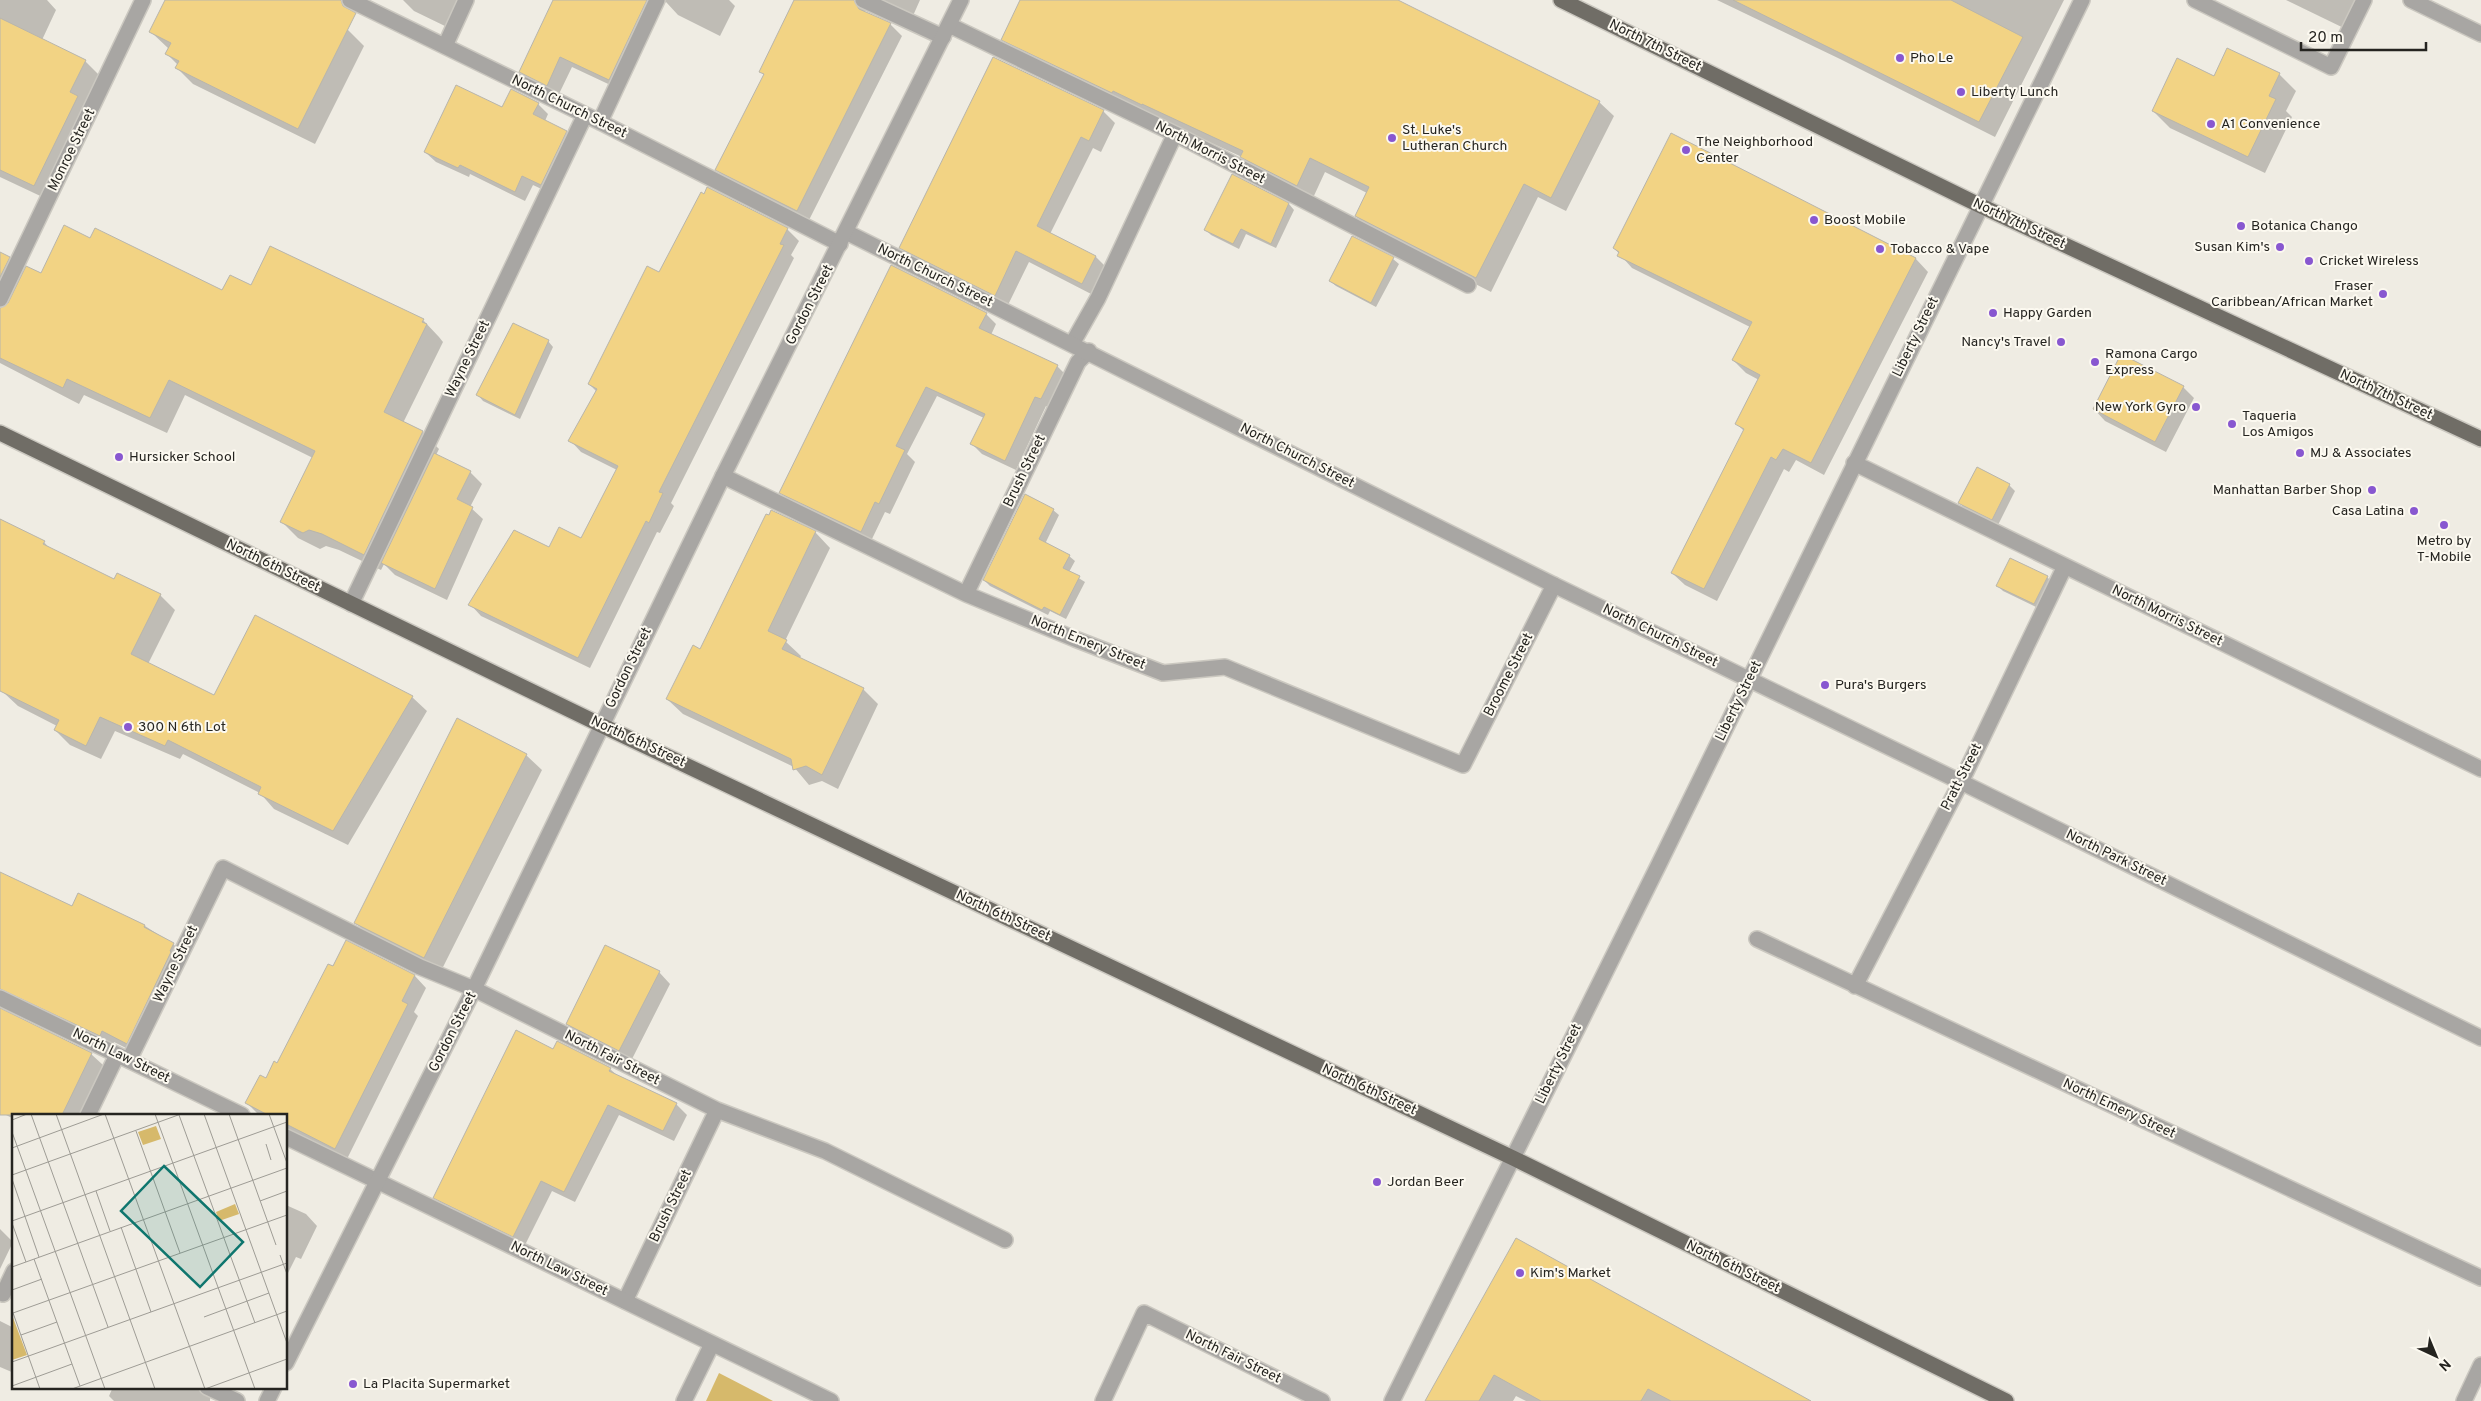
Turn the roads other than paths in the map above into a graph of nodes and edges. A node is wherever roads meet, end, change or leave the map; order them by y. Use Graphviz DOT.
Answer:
graph roads {
  1 [pos="143,0"];
  2 [pos="350,0"];
  3 [pos="466,0"];
  4 [pos="657,0"];
  5 [pos="863,0"];
  6 [pos="961,0"];
  7 [pos="1561,0"];
  8 [pos="2082,0"];
  9 [pos="2195,0"];
  10 [pos="2364,0"];
  11 [pos="2411,0"];
  12 [pos="946,31"];
  13 [pos="2481,34"];
  14 [pos="445,46"];
  15 [pos="585,115"];
  16 [pos="600,122"];
  17 [pos="1175,134"];
  18 [pos="1982,206"];
  19 [pos="843,238"];
  20 [pos="1468,285"];
  21 [pos="0,299"];
  22 [pos="1072,344"];
  23 [pos="1089,351"];
  24 [pos="0,433"];
  25 [pos="2481,439"];
  26 [pos="1854,463"];
  27 [pos="723,476"];
  28 [pos="2065,566"];
  29 [pos="1554,585"];
  30 [pos="966,594"];
  31 [pos="351,604"];
  32 [pos="1750,679"];
  33 [pos="601,725"];
  34 [pos="1464,765"];
  35 [pos="2481,769"];
  36 [pos="1961,782"];
  37 [pos="223,868"];
  38 [pos="1757,939"];
  39 [pos="1855,986"];
  40 [pos="474,989"];
  41 [pos="0,998"];
  42 [pos="2481,1038"];
  43 [pos="123,1057"];
  44 [pos="717,1110"];
  45 [pos="89,1114"];
  46 [pos="240,1114"];
  47 [pos="288,1137"];
  48 [pos="1513,1158"];
  49 [pos="378,1181"];
  50 [pos="1005,1240"];
  51 [pos="12,1277"];
  52 [pos="2481,1278"];
  53 [pos="6,1295"];
  54 [pos="625,1301"];
  55 [pos="712,1344"];
  56 [pos="288,1359"];
  57 [pos="2481,1365"];
  58 [pos="209,1388"];
  59 [pos="274,1388"];
  60 [pos="237,1401"];
  61 [pos="267,1401"];
  62 [pos="684,1401"];
  63 [pos="831,1401"];
  64 [pos="1103,1401"];
  65 [pos="1322,1401"];
  66 [pos="1392,1401"];
  67 [pos="2006,1401"];
  68 [pos="2464,1401"];
  1 -- 21 [label="street, Monroe Street"];
  2 -- 14 [label="street, North Church Street"];
  3 -- 14 [label="street"];
  4 -- 16 [label="street"];
  5 -- 12 [label="street, North Morris Street"];
  6 -- 12 [label="street, Gordon Street"];
  7 -- 18 [label="main road, North 7th Street"];
  8 -- 18 [label="street, Liberty Street"];
  9 -- 10 [label="street"];
  11 -- 13 [label="street"];
  12 -- 17 [label="street, North Morris Street"];
  12 -- 19 [label="street, Gordon Street"];
  14 -- 15 [label="street, North Church Street"];
  15 -- 16 [label="street, North Church Street"];
  15 -- 31 [label="street, Wayne Street"];
  16 -- 19 [label="street, North Church Street"];
  17 -- 20 [label="street, North Morris Street"];
  17 -- 22 [label="street"];
  18 -- 25 [label="main road, North 7th Street"];
  18 -- 26 [label="street, Liberty Street"];
  19 -- 22 [label="street, North Church Street"];
  19 -- 27 [label="street, Gordon Street"];
  22 -- 23 [label="street, North Church Street"];
  23 -- 29 [label="street, North Church Street"];
  23 -- 30 [label="street, Brush Street"];
  24 -- 31 [label="main road, North 6th Street"];
  26 -- 28 [label="street, North Morris Street"];
  26 -- 32 [label="street, Liberty Street"];
  27 -- 30 [label="street, North Emery Street"];
  27 -- 33 [label="street, Gordon Street"];
  28 -- 35 [label="street, North Morris Street"];
  28 -- 36 [label="street, Pratt Street"];
  29 -- 32 [label="street, North Church Street"];
  29 -- 34 [label="street, Broome Street"];
  30 -- 34 [label="street, North Emery Street"];
  31 -- 33 [label="main road, North 6th Street"];
  32 -- 36 [label="street, North Park Street"];
  32 -- 48 [label="street, Liberty Street"];
  33 -- 40 [label="street, Gordon Street"];
  33 -- 48 [label="main road, North 6th Street"];
  36 -- 39 [label="street, Pratt Street"];
  36 -- 42 [label="street, North Park Street"];
  37 -- 40 [label="street, North Fair Street"];
  37 -- 43 [label="street, Wayne Street"];
  38 -- 39 [label="street, North Emery Street"];
  39 -- 52 [label="street, North Emery Street"];
  40 -- 44 [label="street, North Fair Street"];
  40 -- 49 [label="street, Gordon Street"];
  41 -- 43 [label="street, North Law Street"];
  43 -- 45 [label="street, Wayne Street"];
  43 -- 46 [label="street, North Law Street"];
  44 -- 50 [label="street, North Fair Street"];
  44 -- 54 [label="street, Brush Street"];
  47 -- 49 [label="street, North Law Street"];
  48 -- 66 [label="street, Liberty Street"];
  48 -- 67 [label="main road, North 6th Street"];
  49 -- 54 [label="street, North Law Street"];
  49 -- 56 [label="street, Gordon Street"];
  51 -- 53 [label="street"];
  54 -- 55 [label="street, North Law Street"];
  55 -- 62 [label="street"];
  55 -- 63 [label="street, North Law Street"];
  57 -- 68 [label="street"];
  58 -- 60 [label="street"];
  59 -- 61 [label="street"];
  64 -- 65 [label="street, North Fair Street"];
}
